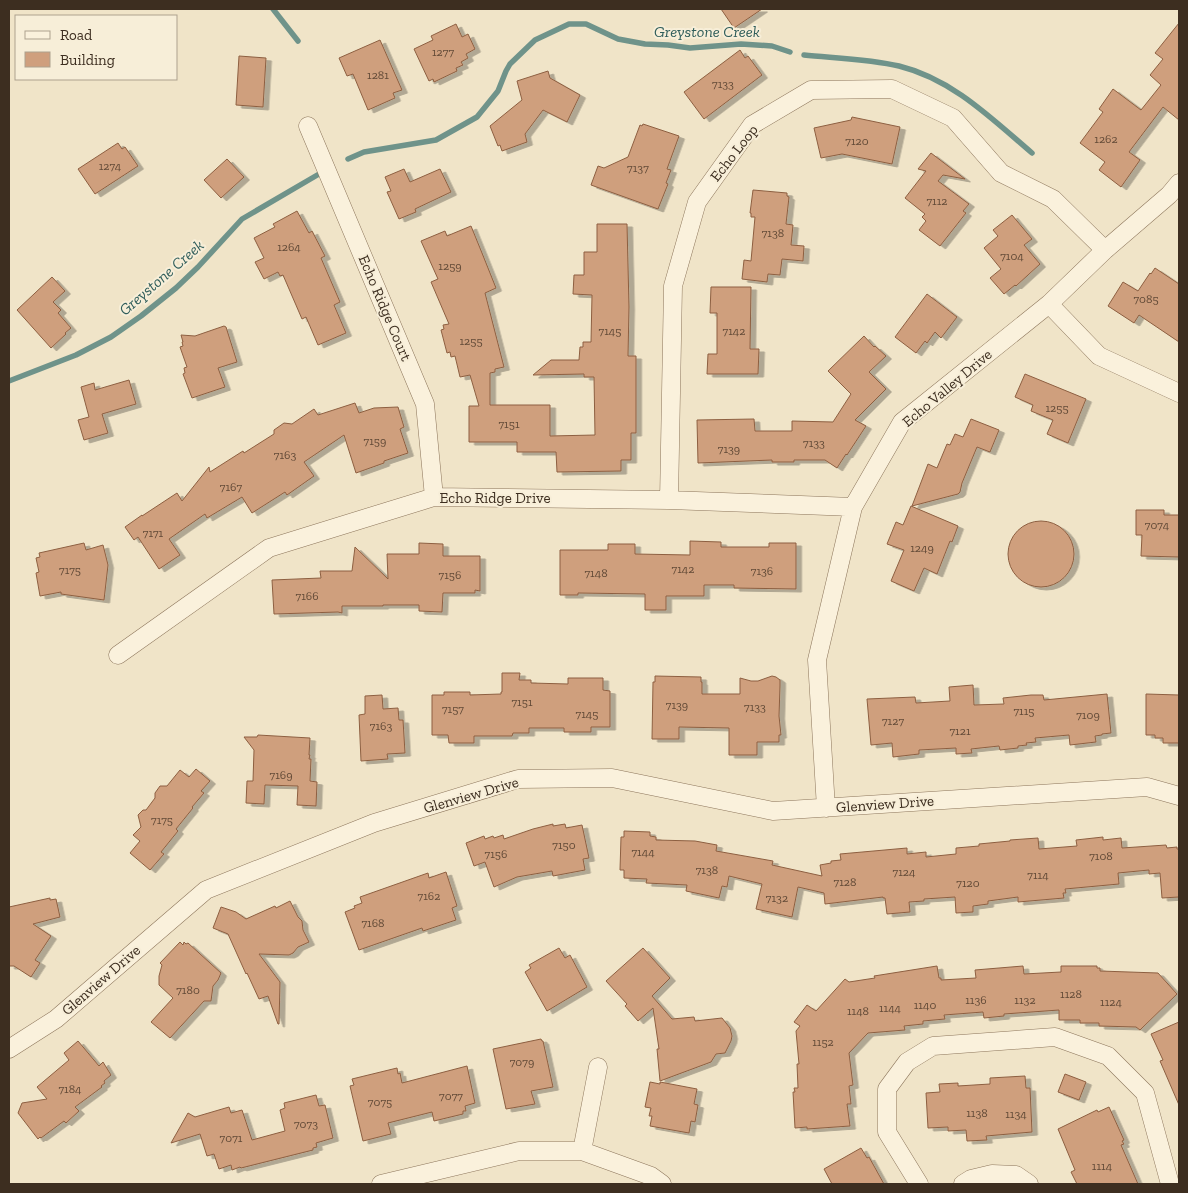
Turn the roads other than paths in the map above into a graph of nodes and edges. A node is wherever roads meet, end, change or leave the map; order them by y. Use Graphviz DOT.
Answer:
graph roads {
  1 [pos="308,126"];
  2 [pos="1179,183"];
  3 [pos="1105,250"];
  4 [pos="1049,304"];
  5 [pos="1179,392"];
  6 [pos="434,497"];
  7 [pos="669,500"];
  8 [pos="853,507"];
  9 [pos="118,655"];
  10 [pos="1179,796"];
  11 [pos="826,808"];
  12 [pos="9,1049"];
  13 [pos="598,1067"];
  14 [pos="582,1150"];
  15 [pos="381,1184"];
  16 [pos="662,1184"];
  17 [pos="919,1184"];
  18 [pos="964,1184"];
  19 [pos="1029,1184"];
  20 [pos="1170,1184"];
  1 -- 6 [label="street, Echo Ridge Court"];
  2 -- 3 [label="street, Echo Valley Drive"];
  3 -- 4 [label="street, Echo Valley Drive"];
  3 -- 7 [label="street, Echo Loop"];
  4 -- 5 [label="street"];
  4 -- 8 [label="street, Echo Valley Drive"];
  6 -- 7 [label="street, Echo Ridge Drive"];
  6 -- 9 [label="street, Echo Ridge Drive"];
  7 -- 8 [label="street, Echo Ridge Drive"];
  8 -- 11 [label="street, Echo Valley Drive"];
  10 -- 11 [label="street, Glenview Drive"];
  11 -- 12 [label="street, Glenview Drive"];
  13 -- 14 [label="street"];
  14 -- 15 [label="street"];
  14 -- 16 [label="street"];
  17 -- 20 [label="street"];
  18 -- 19 [label="street"];
}
